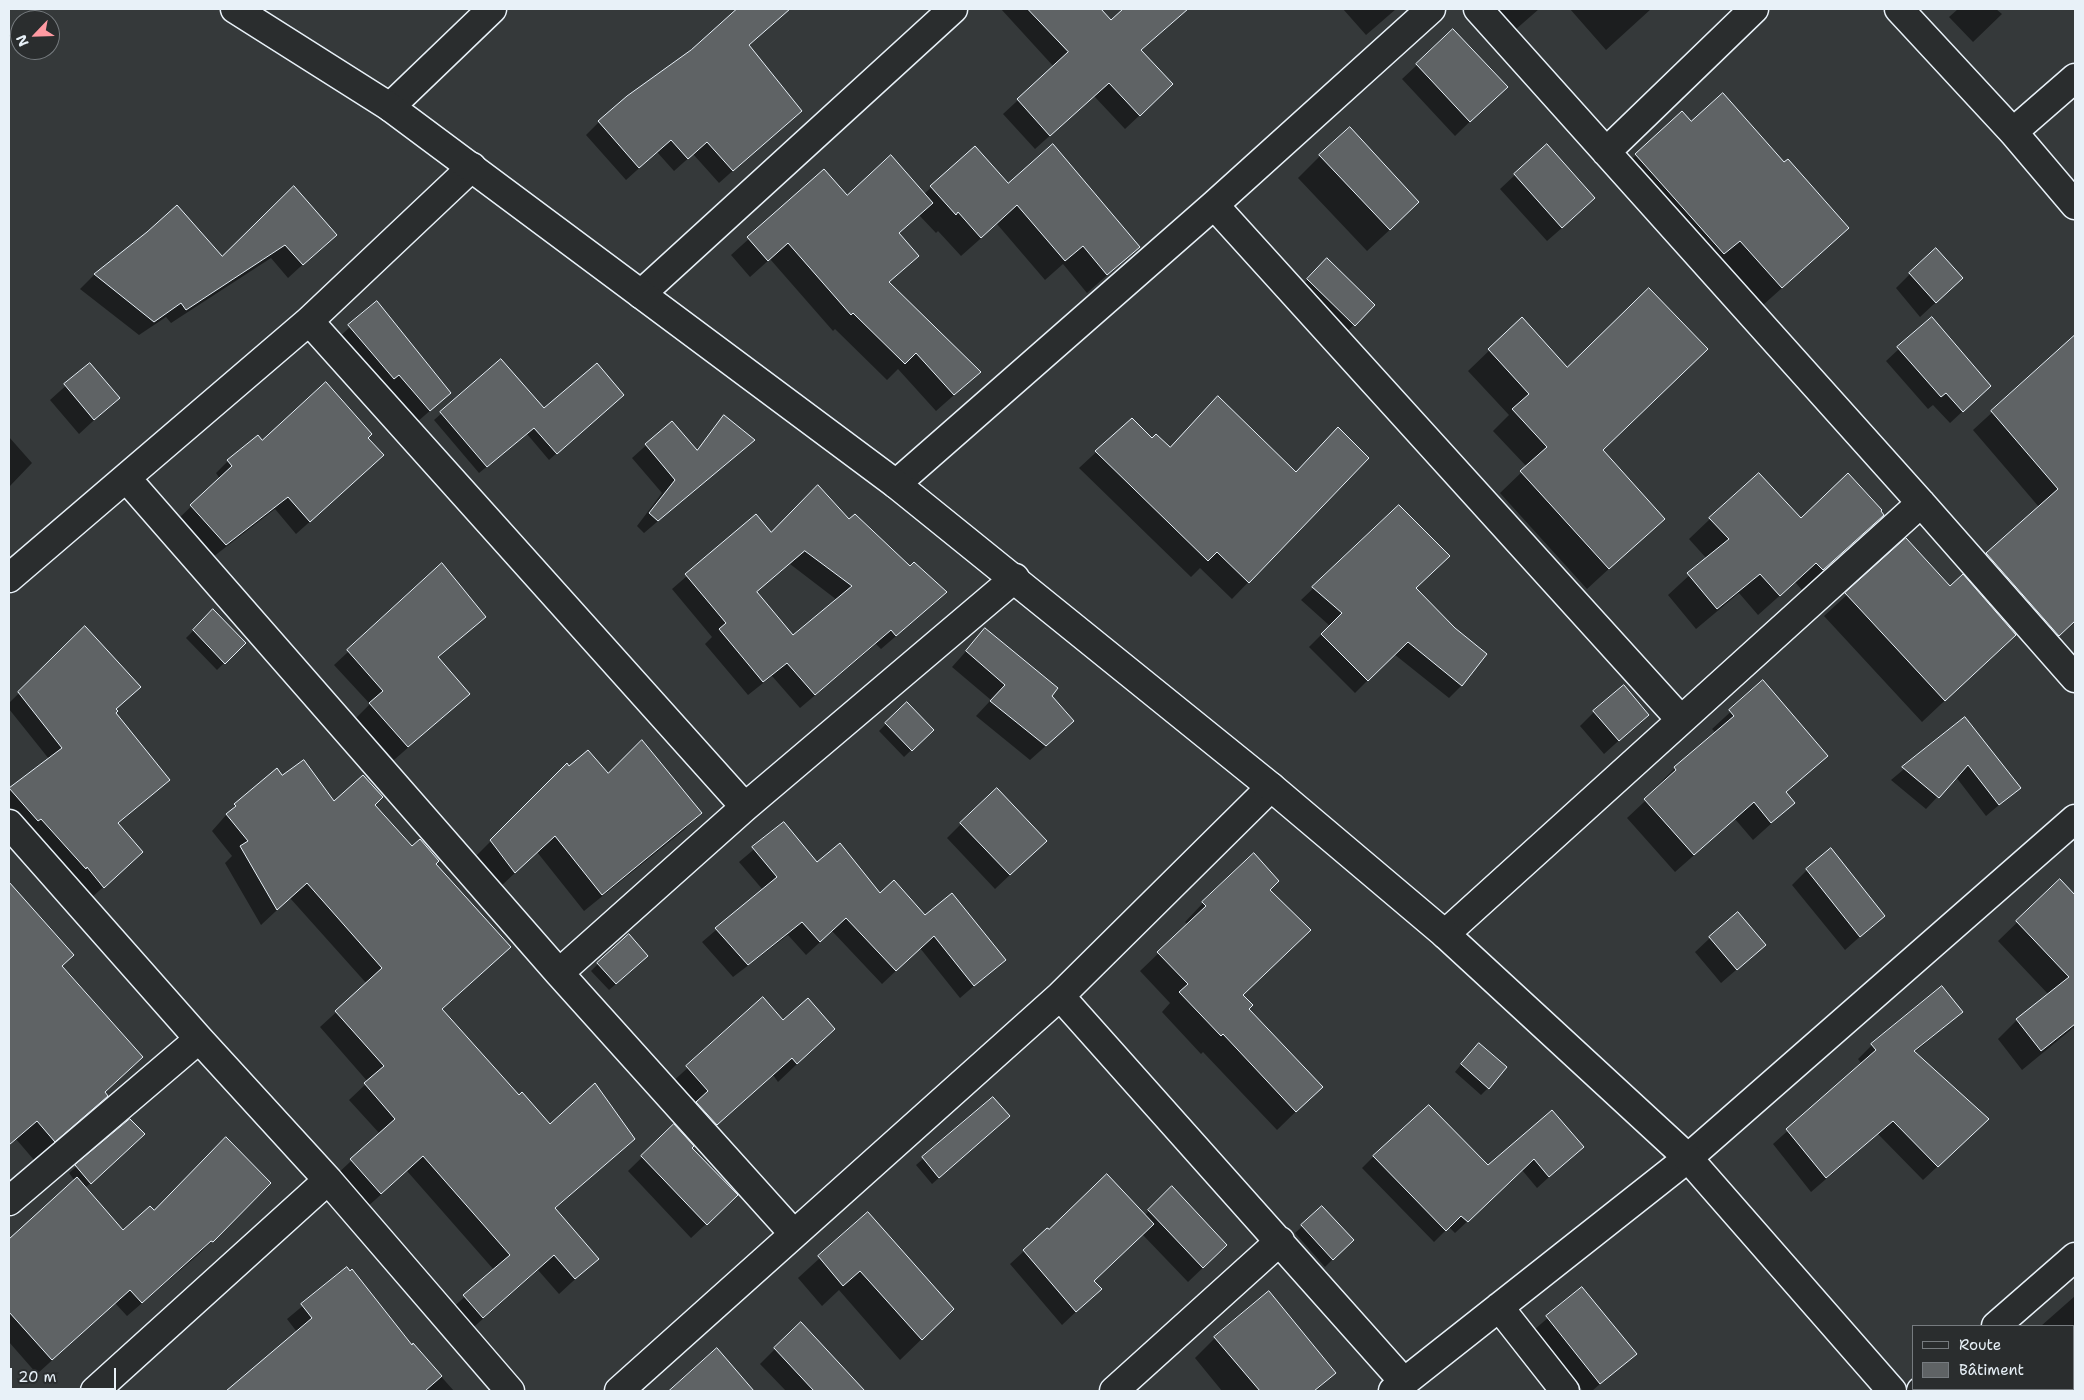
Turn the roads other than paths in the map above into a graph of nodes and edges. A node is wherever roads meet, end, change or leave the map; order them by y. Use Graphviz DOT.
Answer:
graph roads {
  1 [pos="235,9"];
  2 [pos="492,9"];
  3 [pos="953,9"];
  4 [pos="1431,9"];
  5 [pos="1478,9"];
  6 [pos="1754,9"];
  7 [pos="1899,9"];
  8 [pos="2075,78"];
  9 [pos="390,107"];
  10 [pos="2013,132"];
  11 [pos="1606,152"];
  12 [pos="472,167"];
  13 [pos="1214,204"];
  14 [pos="2075,205"];
  15 [pos="641,294"];
  16 [pos="309,321"];
  17 [pos="127,478"];
  18 [pos="896,484"];
  19 [pos="1921,502"];
  20 [pos="9,578"];
  21 [pos="1015,578"];
  22 [pos="2075,678"];
  23 [pos="1681,720"];
  24 [pos="1271,787"];
  25 [pos="745,807"];
  26 [pos="2075,819"];
  27 [pos="9,824"];
  28 [pos="1445,934"];
  29 [pos="559,973"];
  30 [pos="1060,996"];
  31 [pos="198,1039"];
  32 [pos="1688,1158"];
  33 [pos="328,1180"];
  34 [pos="9,1201"];
  35 [pos="794,1234"];
  36 [pos="1280,1241"];
  37 [pos="2075,1257"];
  38 [pos="1499,1307"];
  39 [pos="1997,1325"];
  40 [pos="1398,1387"];
  41 [pos="95,1391"];
  42 [pos="510,1391"];
  43 [pos="619,1391"];
  44 [pos="1114,1391"];
  45 [pos="1565,1391"];
  46 [pos="1892,1391"];
  1 -- 9 [label="street"];
  2 -- 9 [label="street"];
  3 -- 15 [label="street"];
  4 -- 13 [label="street"];
  5 -- 11 [label="street"];
  6 -- 11 [label="street"];
  7 -- 10 [label="street"];
  8 -- 10 [label="street"];
  9 -- 12 [label="street"];
  10 -- 14 [label="street"];
  11 -- 19 [label="street"];
  12 -- 15 [label="street"];
  12 -- 16 [label="street"];
  13 -- 18 [label="street"];
  13 -- 23 [label="street"];
  15 -- 18 [label="street"];
  16 -- 17 [label="street"];
  16 -- 25 [label="street"];
  17 -- 20 [label="street"];
  17 -- 29 [label="street"];
  18 -- 21 [label="street"];
  19 -- 22 [label="street"];
  19 -- 23 [label="street"];
  21 -- 24 [label="street"];
  21 -- 25 [label="street"];
  23 -- 28 [label="street"];
  24 -- 28 [label="street"];
  24 -- 30 [label="street"];
  25 -- 29 [label="street"];
  26 -- 32 [label="street"];
  27 -- 31 [label="street"];
  28 -- 32 [label="street"];
  29 -- 35 [label="street"];
  30 -- 35 [label="street"];
  30 -- 36 [label="street"];
  31 -- 33 [label="street"];
  31 -- 34 [label="street"];
  32 -- 38 [label="street"];
  32 -- 46 [label="street"];
  33 -- 41 [label="street"];
  33 -- 42 [label="street"];
  35 -- 43 [label="street"];
  36 -- 40 [label="street"];
  36 -- 44 [label="street"];
  37 -- 39 [label="street"];
  38 -- 40 [label="street"];
  38 -- 45 [label="street"];
}
